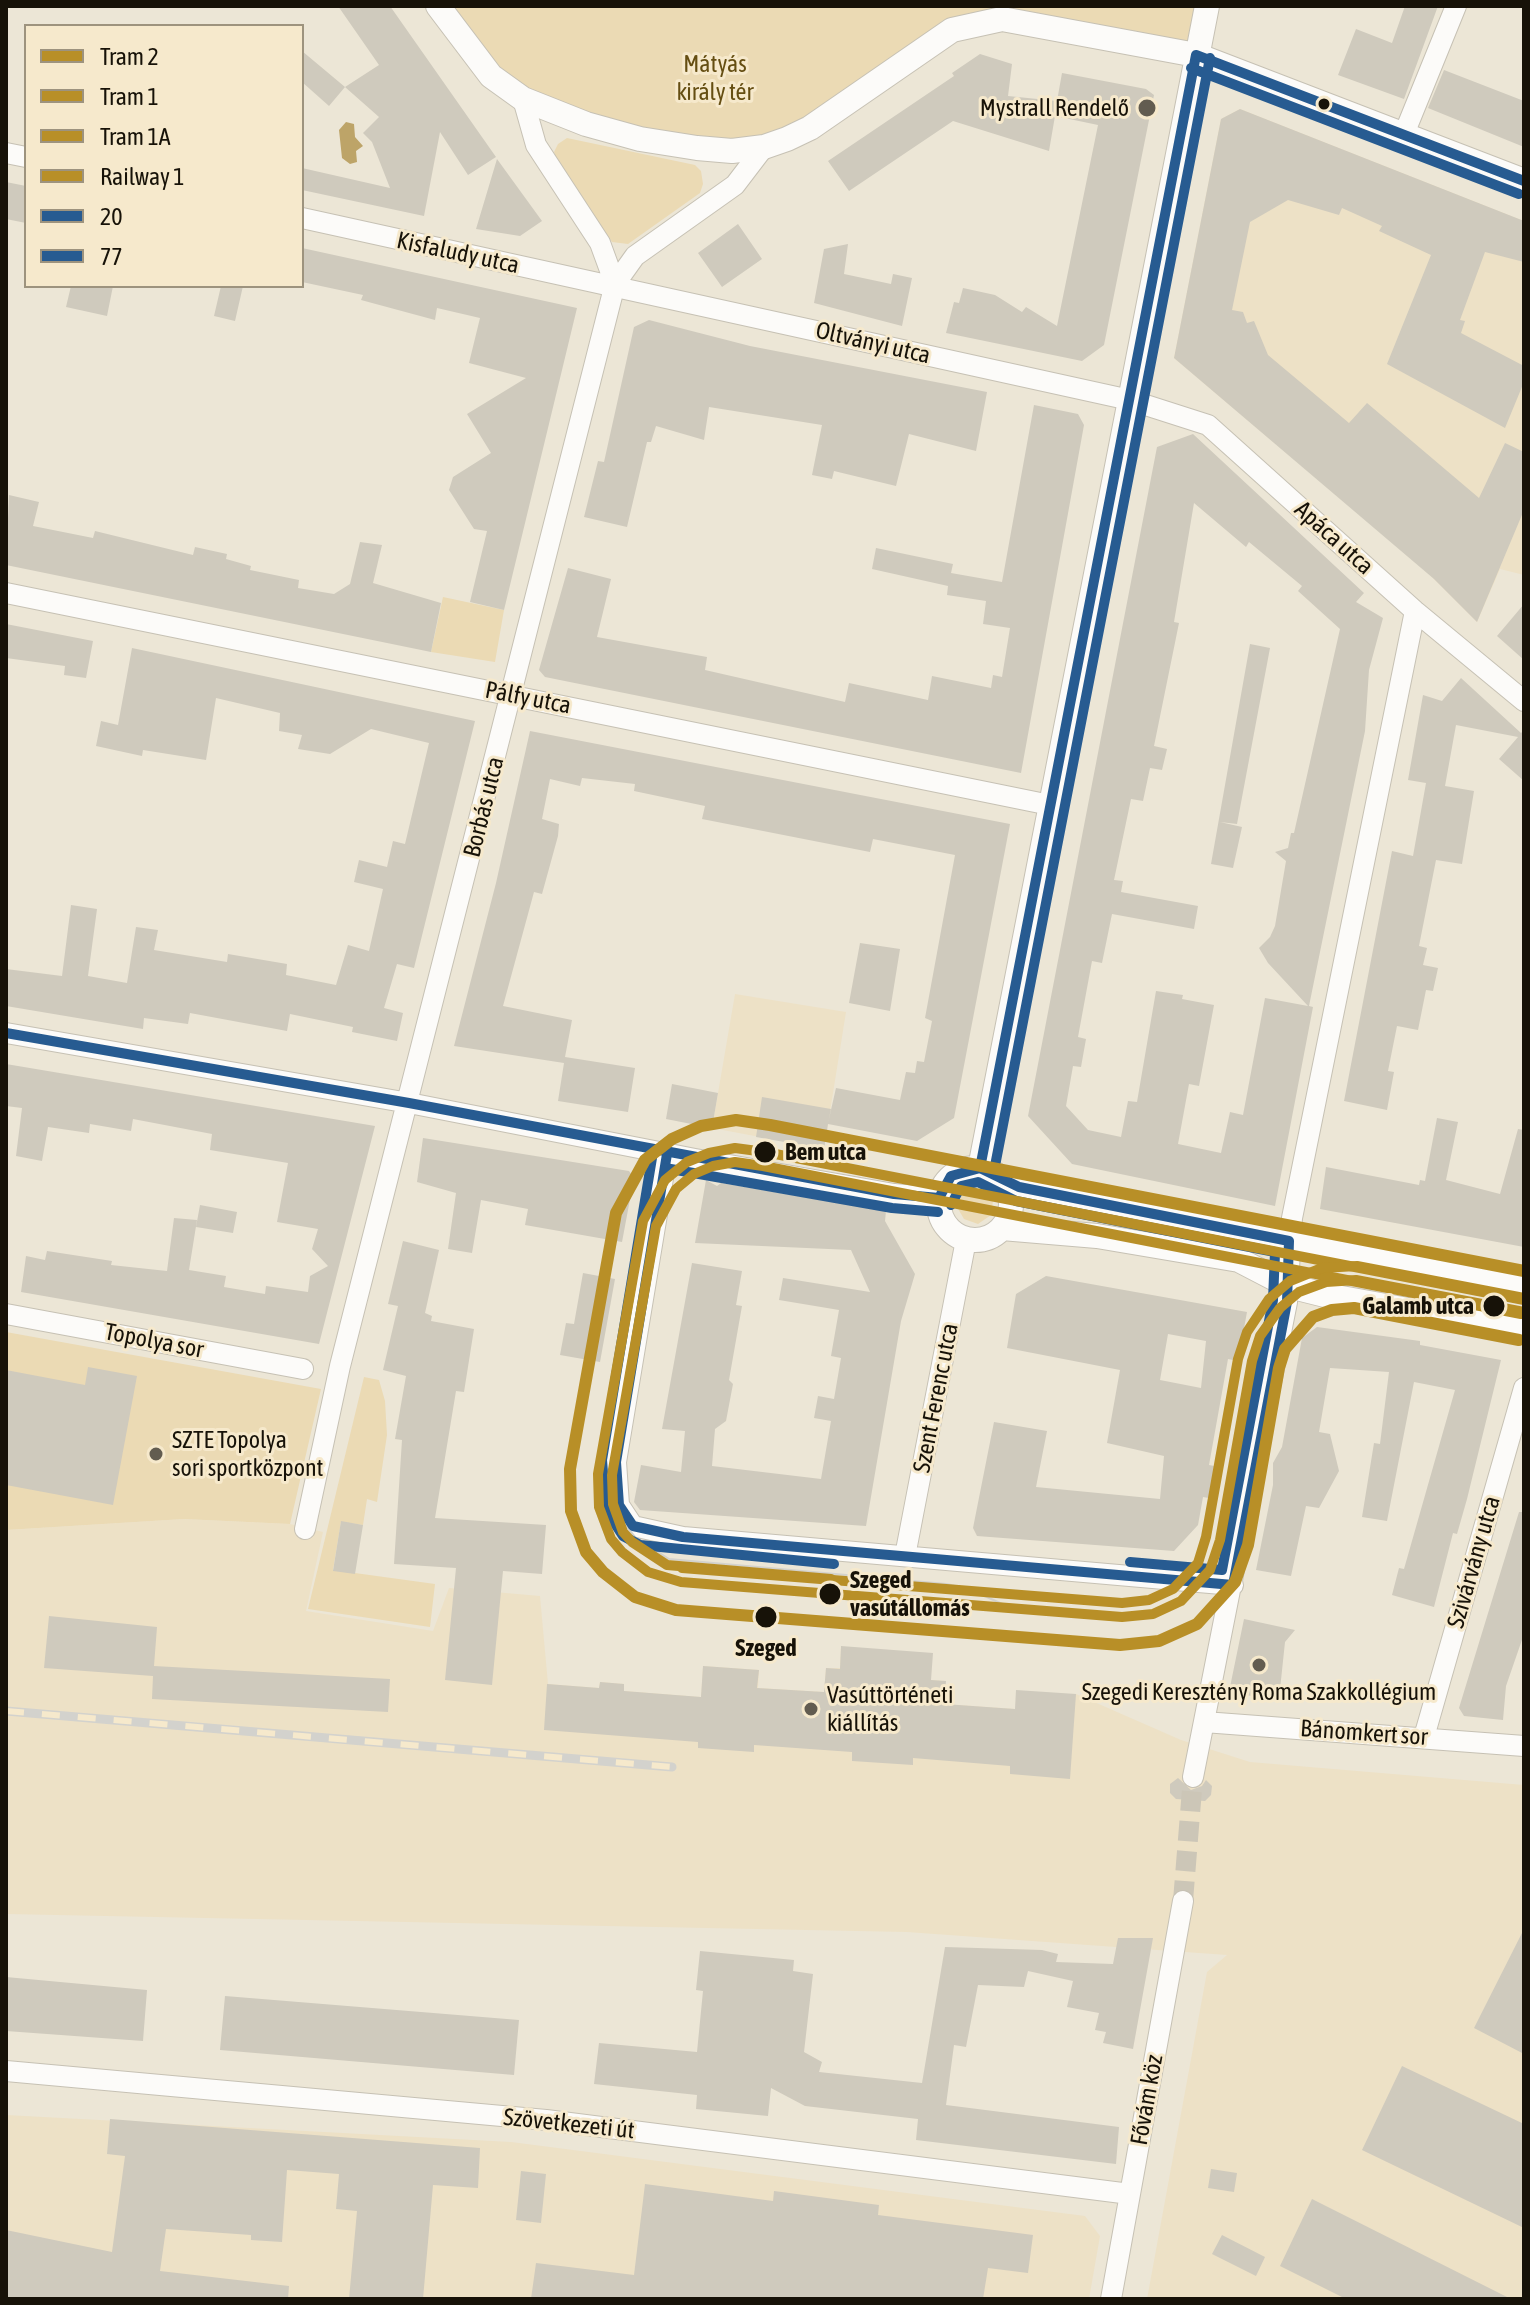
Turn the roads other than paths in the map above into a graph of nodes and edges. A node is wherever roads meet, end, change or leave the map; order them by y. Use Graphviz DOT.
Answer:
graph roads {
  1 [pos="438,6"];
  2 [pos="1207,6"];
  3 [pos="1456,6"];
  4 [pos="1196,55"];
  5 [pos="523,99"];
  6 [pos="1404,134"];
  7 [pos="764,147"];
  8 [pos="1524,181"];
  9 [pos="304,218"];
  10 [pos="615,284"];
  11 [pos="1130,400"];
  12 [pos="6,593"];
  13 [pos="1415,611"];
  14 [pos="512,695"];
  15 [pos="1524,701"];
  16 [pos="1050,805"];
  17 [pos="6,1033"];
  18 [pos="409,1103"];
  19 [pos="667,1154"];
  20 [pos="990,1174"];
  21 [pos="939,1198"];
  22 [pos="1002,1228"];
  23 [pos="966,1240"];
  24 [pos="1289,1241"];
  25 [pos="1289,1286"];
  26 [pos="1524,1286"];
  27 [pos="6,1314"];
  28 [pos="1524,1331"];
  29 [pos="303,1369"];
  30 [pos="1524,1388"];
  31 [pos="305,1529"];
  32 [pos="905,1556"];
  33 [pos="1233,1585"];
  34 [pos="1204,1722"];
  35 [pos="1424,1737"];
  36 [pos="1524,1746"];
  37 [pos="1193,1777"];
  38 [pos="1183,1901"];
  39 [pos="6,2071"];
  40 [pos="1130,2194"];
  41 [pos="1111,2299"];
  1 -- 5 [label="street"];
  2 -- 4 [label="street"];
  3 -- 6 [label="street"];
  4 -- 6 [label="street"];
  4 -- 7 [label="street"];
  4 -- 11 [label="street"];
  5 -- 7 [label="street"];
  5 -- 10 [label="street"];
  6 -- 8 [label="street"];
  7 -- 10 [label="street, Borbás utca"];
  9 -- 10 [label="street, Kisfaludy utca"];
  10 -- 11 [label="street, Oltványi utca"];
  10 -- 14 [label="street, Borbás utca"];
  11 -- 13 [label="street, Apáca utca"];
  11 -- 16 [label="street"];
  12 -- 14 [label="street, Pálfy utca"];
  13 -- 15 [label="street, Apáca utca"];
  13 -- 24 [label="street"];
  14 -- 16 [label="street, Pálfy utca"];
  14 -- 18 [label="street, Borbás utca"];
  16 -- 20 [label="street"];
  17 -- 18 [label="street"];
  18 -- 19 [label="street"];
  18 -- 31 [label="street, Borbás utca"];
  19 -- 21 [label="street"];
  19 -- 32 [label="street"];
  20 -- 21 [label="street"];
  20 -- 22 [label="street"];
  20 -- 24 [label="street"];
  21 -- 23 [label="street"];
  22 -- 23 [label="street"];
  22 -- 25 [label="street"];
  23 -- 32 [label="street, Szent Ferenc utca"];
  24 -- 25 [label="street"];
  24 -- 26 [label="street"];
  25 -- 28 [label="street"];
  25 -- 33 [label="street"];
  27 -- 29 [label="street, Topolya sor"];
  30 -- 35 [label="street, Szivárvány utca"];
  32 -- 33 [label="street"];
  33 -- 34 [label="street"];
  34 -- 35 [label="street, Bánomkert sor"];
  34 -- 37 [label="street"];
  35 -- 36 [label="street, Bánomkert sor"];
  38 -- 40 [label="street, Fővám köz"];
  39 -- 40 [label="street, Szövetkezeti út"];
  40 -- 41 [label="street, Fővám köz"];
}
